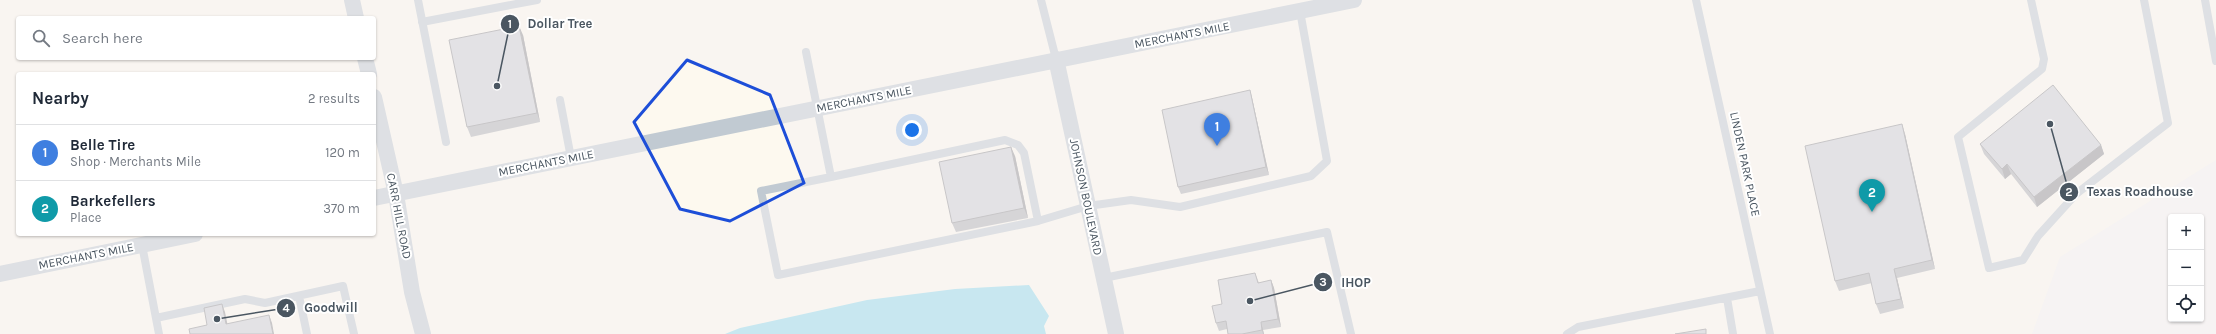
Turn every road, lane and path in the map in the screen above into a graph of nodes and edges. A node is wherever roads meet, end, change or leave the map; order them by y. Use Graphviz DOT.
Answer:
graph roads {
  1 [pos="352,0"];
  2 [pos="418,0"];
  3 [pos="537,0"];
  4 [pos="1041,0"];
  5 [pos="1354,0"];
  6 [pos="1696,0"];
  7 [pos="2031,0"];
  8 [pos="2144,0"];
  9 [pos="2204,0"];
  10 [pos="1300,11"];
  11 [pos="356,16"];
  12 [pos="422,22"];
  13 [pos="806,52"];
  14 [pos="366,60"];
  15 [pos="1056,60"];
  16 [pos="2216,61"];
  17 [pos="368,72"];
  18 [pos="560,100"];
  19 [pos="376,106"];
  20 [pos="818,108"];
  21 [pos="446,142"];
  22 [pos="572,158"];
  23 [pos="831,177"];
  24 [pos="396,194"];
  25 [pos="376,198"];
  26 [pos="1088,206"];
  27 [pos="1038,221"];
  28 [pos="185,236"];
  29 [pos="142,245"];
  30 [pos="0,274"];
  31 [pos="1104,278"];
  32 [pos="1760,291"];
  33 [pos="299,296"];
  34 [pos="1727,298"];
  35 [pos="156,318"];
  36 [pos="159,334"];
  37 [pos="307,334"];
  38 [pos="354,334"];
  39 [pos="423,334"];
  40 [pos="1116,334"];
  41 [pos="1351,334"];
  42 [pos="1567,334"];
  43 [pos="1733,334"];
  44 [pos="1770,334"];
  1 -- 11 [label="street"];
  2 -- 12 [label="lane"];
  3 -- 12 [label="lane"];
  4 -- 15 [label="lane"];
  5 -- 10 [label="street, MERCHANTS MILE"];
  6 -- 32 [label="lane, LINDEN PARK PLACE"];
  7 -- 8 [label="lane"];
  9 -- 16 [label="lane"];
  10 -- 15 [label="street, MERCHANTS MILE"];
  10 -- 26 [label="lane"];
  12 -- 21 [label="lane"];
  13 -- 20 [label="lane"];
  14 -- 17 [label="street"];
  15 -- 20 [label="street, MERCHANTS MILE"];
  15 -- 26 [label="street, JOHNSON BOULEVARD"];
  18 -- 22 [label="lane"];
  19 -- 24 [label="street, CARR HILL ROAD"];
  20 -- 22 [label="street, MERCHANTS MILE"];
  20 -- 23 [label="lane"];
  22 -- 24 [label="street, MERCHANTS MILE"];
  23 -- 27 [label="lane"];
  23 -- 27 [label="lane"];
  24 -- 25 [label="street, MERCHANTS MILE"];
  24 -- 39 [label="street, CARR HILL ROAD"];
  26 -- 27 [label="lane"];
  26 -- 31 [label="street, JOHNSON BOULEVARD"];
  28 -- 29 [label="street, MERCHANTS MILE"];
  29 -- 30 [label="street, MERCHANTS MILE"];
  29 -- 35 [label="lane"];
  31 -- 40 [label="street, JOHNSON BOULEVARD"];
  31 -- 41 [label="lane"];
  32 -- 34 [label="lane"];
  32 -- 44 [label="lane, LINDEN PARK PLACE"];
  33 -- 35 [label="lane"];
  33 -- 37 [label="lane"];
  33 -- 38 [label="lane"];
  34 -- 42 [label="lane"];
  34 -- 43 [label="lane"];
  35 -- 36 [label="lane"];
}
